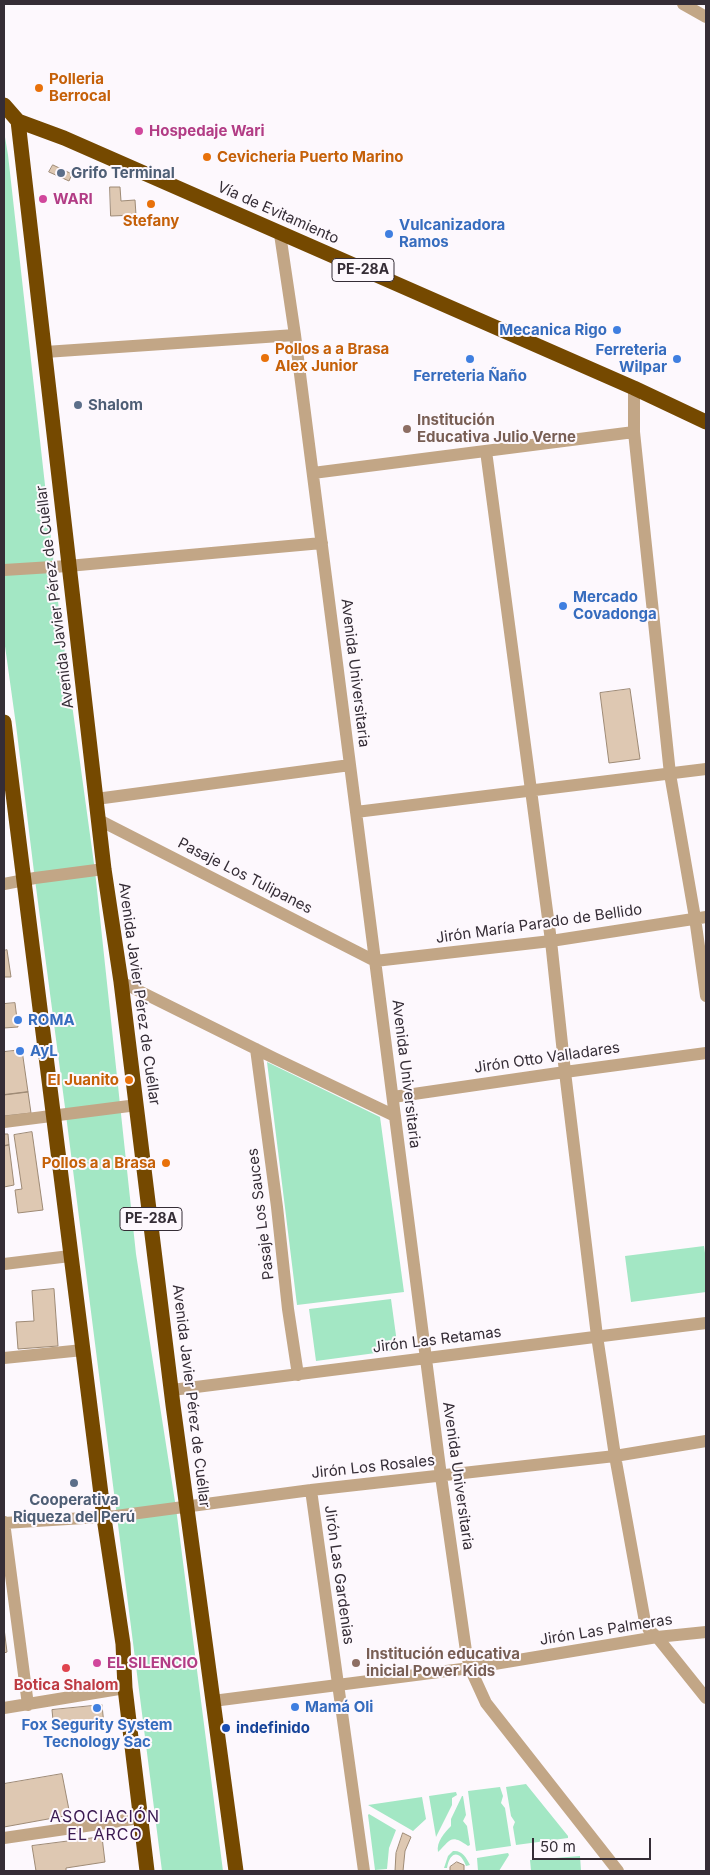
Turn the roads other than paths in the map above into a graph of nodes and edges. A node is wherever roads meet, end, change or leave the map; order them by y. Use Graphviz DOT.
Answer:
graph roads {
  1 [pos="683,4"];
  2 [pos="706,17"];
  3 [pos="4,105"];
  4 [pos="18,121"];
  5 [pos="280,234"];
  6 [pos="295,335"];
  7 [pos="45,352"];
  8 [pos="634,388"];
  9 [pos="706,422"];
  10 [pos="634,432"];
  11 [pos="486,451"];
  12 [pos="313,473"];
  13 [pos="322,543"];
  14 [pos="68,566"];
  15 [pos="4,570"];
  16 [pos="4,722"];
  17 [pos="350,765"];
  18 [pos="706,769"];
  19 [pos="670,774"];
  20 [pos="530,791"];
  21 [pos="96,799"];
  22 [pos="356,812"];
  23 [pos="99,820"];
  24 [pos="104,869"];
  25 [pos="23,882"];
  26 [pos="4,884"];
  27 [pos="701,917"];
  28 [pos="551,941"];
  29 [pos="375,961"];
  30 [pos="121,982"];
  31 [pos="706,996"];
  32 [pos="256,1049"];
  33 [pos="706,1053"];
  34 [pos="565,1072"];
  35 [pos="393,1097"];
  36 [pos="137,1105"];
  37 [pos="396,1116"];
  38 [pos="52,1117"];
  39 [pos="4,1122"];
  40 [pos="70,1256"];
  41 [pos="4,1264"];
  42 [pos="706,1322"];
  43 [pos="597,1336"];
  44 [pos="83,1350"];
  45 [pos="4,1358"];
  46 [pos="426,1358"];
  47 [pos="298,1374"];
  48 [pos="172,1390"];
  49 [pos="706,1441"];
  50 [pos="616,1456"];
  51 [pos="440,1476"];
  52 [pos="311,1490"];
  53 [pos="188,1506"];
  54 [pos="104,1518"];
  55 [pos="4,1523"];
  56 [pos="706,1632"];
  57 [pos="658,1637"];
  58 [pos="470,1668"];
  59 [pos="337,1686"];
  60 [pos="125,1688"];
  61 [pos="706,1698"];
  62 [pos="213,1701"];
  63 [pos="28,1705"];
  64 [pos="4,1708"];
  65 [pos="140,1818"];
  66 [pos="4,1838"];
  67 [pos="147,1871"];
  68 [pos="236,1871"];
  69 [pos="364,1871"];
  70 [pos="618,1871"];
  1 -- 2 [label="street"];
  3 -- 4 [label="highway, Vía de Evitamiento / PE-28A"];
  4 -- 5 [label="highway, Vía de Evitamiento / PE-28A"];
  4 -- 7 [label="highway, Avenida Javier Pérez de Cuéllar / PE-28A"];
  5 -- 6 [label="street, Avenida Universitaria"];
  5 -- 8 [label="highway, Vía de Evitamiento / PE-28A"];
  6 -- 7 [label="street"];
  6 -- 12 [label="street, Avenida Universitaria"];
  7 -- 14 [label="highway, Avenida Javier Pérez de Cuéllar / PE-28A"];
  8 -- 9 [label="highway, Vía de Evitamiento / PE-28A"];
  8 -- 10 [label="street"];
  10 -- 11 [label="street"];
  10 -- 19 [label="street"];
  11 -- 12 [label="street"];
  11 -- 20 [label="street"];
  12 -- 13 [label="street, Avenida Universitaria"];
  13 -- 14 [label="street"];
  13 -- 17 [label="street, Avenida Universitaria"];
  14 -- 15 [label="street"];
  14 -- 21 [label="highway, Avenida Javier Pérez de Cuéllar / PE-28A"];
  16 -- 25 [label="highway"];
  17 -- 21 [label="street"];
  17 -- 22 [label="street, Avenida Universitaria"];
  18 -- 19 [label="street"];
  19 -- 20 [label="street"];
  19 -- 27 [label="street"];
  20 -- 22 [label="street"];
  20 -- 28 [label="street"];
  21 -- 23 [label="highway, Avenida Javier Pérez de Cuéllar / PE-28A"];
  22 -- 29 [label="street, Avenida Universitaria"];
  23 -- 24 [label="highway, Avenida Javier Pérez de Cuéllar / PE-28A"];
  23 -- 29 [label="street, Pasaje Los Tulipanes"];
  24 -- 25 [label="street"];
  24 -- 30 [label="highway, Avenida Javier Pérez de Cuéllar / PE-28A"];
  25 -- 26 [label="street"];
  25 -- 38 [label="highway"];
  27 -- 28 [label="street, Jirón María Parado de Bellido"];
  27 -- 31 [label="street"];
  28 -- 29 [label="street, Jirón María Parado de Bellido"];
  28 -- 34 [label="street"];
  29 -- 35 [label="street, Avenida Universitaria"];
  30 -- 32 [label="street"];
  30 -- 36 [label="highway, Avenida Javier Pérez de Cuéllar / PE-28A"];
  32 -- 37 [label="street"];
  32 -- 47 [label="street, Pasaje Los Sauces"];
  33 -- 34 [label="street, Jirón Otto Valladares"];
  34 -- 35 [label="street, Jirón Otto Valladares"];
  34 -- 43 [label="street"];
  35 -- 37 [label="street, Avenida Universitaria"];
  36 -- 38 [label="street"];
  36 -- 48 [label="highway, Avenida Javier Pérez de Cuéllar / PE-28A"];
  37 -- 46 [label="street, Avenida Universitaria"];
  38 -- 39 [label="street"];
  38 -- 40 [label="highway"];
  40 -- 41 [label="street"];
  40 -- 44 [label="highway"];
  42 -- 43 [label="street, Jirón Las Retamas"];
  43 -- 46 [label="street, Jirón Las Retamas"];
  43 -- 50 [label="street"];
  44 -- 45 [label="street"];
  44 -- 54 [label="highway"];
  46 -- 47 [label="street, Jirón Las Retamas"];
  46 -- 51 [label="street, Avenida Universitaria"];
  47 -- 48 [label="street, Jirón Las Retamas"];
  48 -- 53 [label="highway, Avenida Javier Pérez de Cuéllar / PE-28A"];
  49 -- 50 [label="street, Jirón Los Rosales"];
  50 -- 51 [label="street, Jirón Los Rosales"];
  50 -- 57 [label="street"];
  51 -- 52 [label="street, Jirón Los Rosales"];
  51 -- 58 [label="street, Avenida Universitaria"];
  52 -- 53 [label="street, Jirón Los Rosales"];
  52 -- 59 [label="street, Jirón Las Gardenias"];
  53 -- 54 [label="street, Jirón Los Rosales"];
  53 -- 62 [label="highway, Avenida Javier Pérez de Cuéllar / PE-28A"];
  54 -- 55 [label="street, Jirón Los Rosales"];
  54 -- 60 [label="highway"];
  55 -- 63 [label="street"];
  56 -- 57 [label="street, Jirón Las Palmeras"];
  57 -- 58 [label="street, Jirón Las Palmeras"];
  57 -- 61 [label="street"];
  58 -- 59 [label="street, Jirón Las Palmeras"];
  58 -- 70 [label="street, Avenida Universitaria"];
  59 -- 62 [label="street, Jirón Las Palmeras"];
  59 -- 69 [label="street, Jirón Las Gardenias"];
  60 -- 63 [label="street"];
  60 -- 65 [label="highway"];
  62 -- 68 [label="highway, Avenida Javier Pérez de Cuéllar / PE-28A"];
  63 -- 64 [label="street"];
  65 -- 66 [label="street"];
  65 -- 67 [label="highway"];
}
